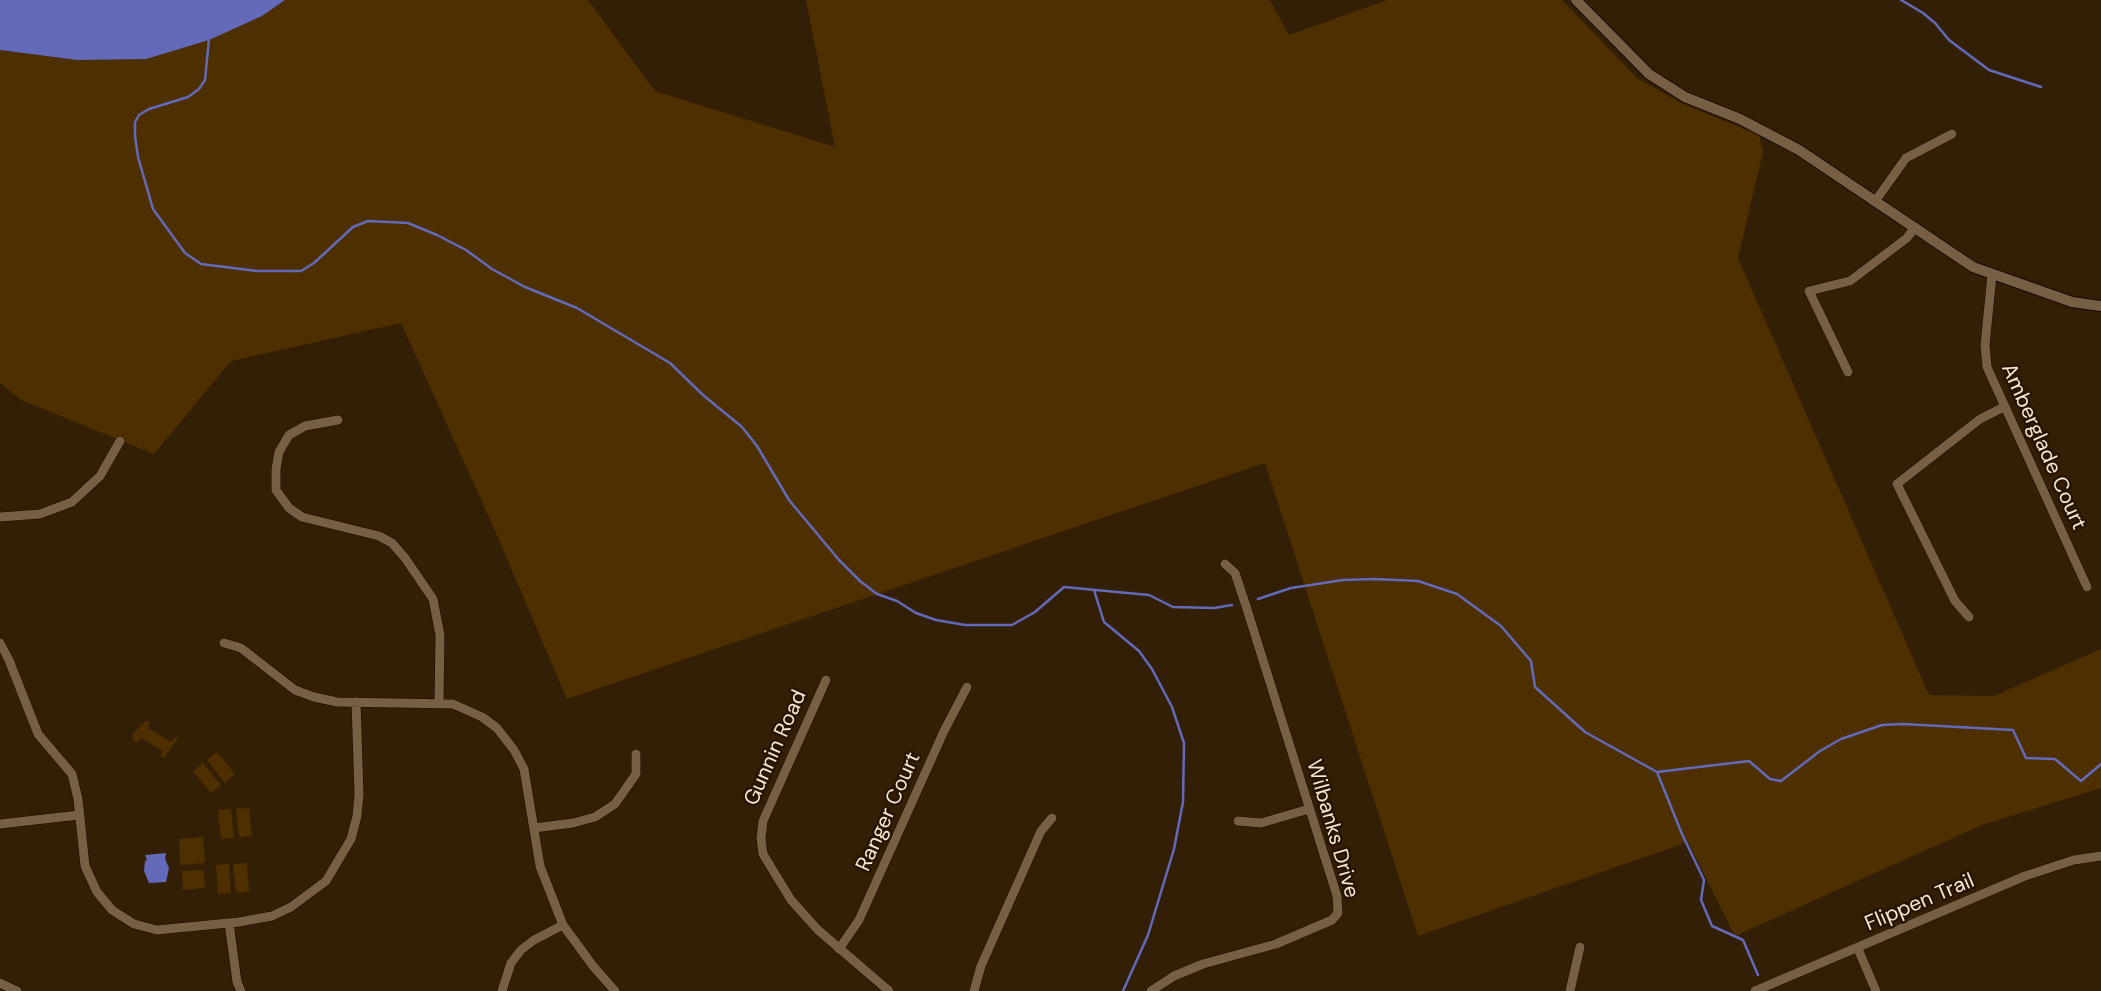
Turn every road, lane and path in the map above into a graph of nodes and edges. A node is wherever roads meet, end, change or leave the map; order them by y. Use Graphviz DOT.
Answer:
graph roads {
  1 [pos="1576,0"];
  2 [pos="1952,134"];
  3 [pos="1876,200"];
  4 [pos="1915,228"];
  5 [pos="1992,275"];
  6 [pos="2101,306"];
  7 [pos="1847,372"];
  8 [pos="2004,407"];
  9 [pos="338,420"];
  10 [pos="120,441"];
  11 [pos="0,517"];
  12 [pos="1225,564"];
  13 [pos="2087,587"];
  14 [pos="1969,617"];
  15 [pos="0,643"];
  16 [pos="224,643"];
  17 [pos="826,680"];
  18 [pos="967,687"];
  19 [pos="356,702"];
  20 [pos="439,702"];
  21 [pos="636,754"];
  22 [pos="1309,809"];
  23 [pos="79,815"];
  24 [pos="1052,818"];
  25 [pos="1238,821"];
  26 [pos="0,824"];
  27 [pos="534,828"];
  28 [pos="2101,856"];
  29 [pos="229,923"];
  30 [pos="563,925"];
  31 [pos="1580,947"];
  32 [pos="839,949"];
  33 [pos="1858,949"];
  34 [pos="0,983"];
  35 [pos="17,991"];
  36 [pos="240,991"];
  37 [pos="502,991"];
  38 [pos="615,991"];
  39 [pos="889,991"];
  40 [pos="974,991"];
  41 [pos="1152,991"];
  42 [pos="1570,991"];
  43 [pos="1755,991"];
  44 [pos="1876,991"];
  1 -- 3 [label="street"];
  2 -- 3 [label="street"];
  3 -- 4 [label="street"];
  4 -- 5 [label="street"];
  4 -- 7 [label="street"];
  5 -- 6 [label="street"];
  5 -- 8 [label="street, Amberglade Court"];
  8 -- 13 [label="street, Amberglade Court"];
  8 -- 14 [label="street"];
  9 -- 20 [label="street"];
  10 -- 11 [label="street"];
  12 -- 22 [label="street, Wilbanks Drive"];
  15 -- 23 [label="street"];
  16 -- 19 [label="street"];
  17 -- 32 [label="street, Gunnin Road"];
  18 -- 32 [label="street, Ranger Court"];
  19 -- 20 [label="street"];
  19 -- 29 [label="street"];
  20 -- 27 [label="street"];
  21 -- 27 [label="street"];
  22 -- 25 [label="street"];
  22 -- 41 [label="street, Wilbanks Drive"];
  23 -- 26 [label="street"];
  23 -- 29 [label="street"];
  24 -- 40 [label="street"];
  27 -- 30 [label="street"];
  28 -- 33 [label="street, Flippen Trail"];
  29 -- 36 [label="street"];
  30 -- 37 [label="street"];
  30 -- 38 [label="street"];
  31 -- 42 [label="street"];
  32 -- 39 [label="street, Gunnin Road"];
  33 -- 43 [label="street, Flippen Trail"];
  33 -- 44 [label="street"];
  34 -- 35 [label="street"];
}
